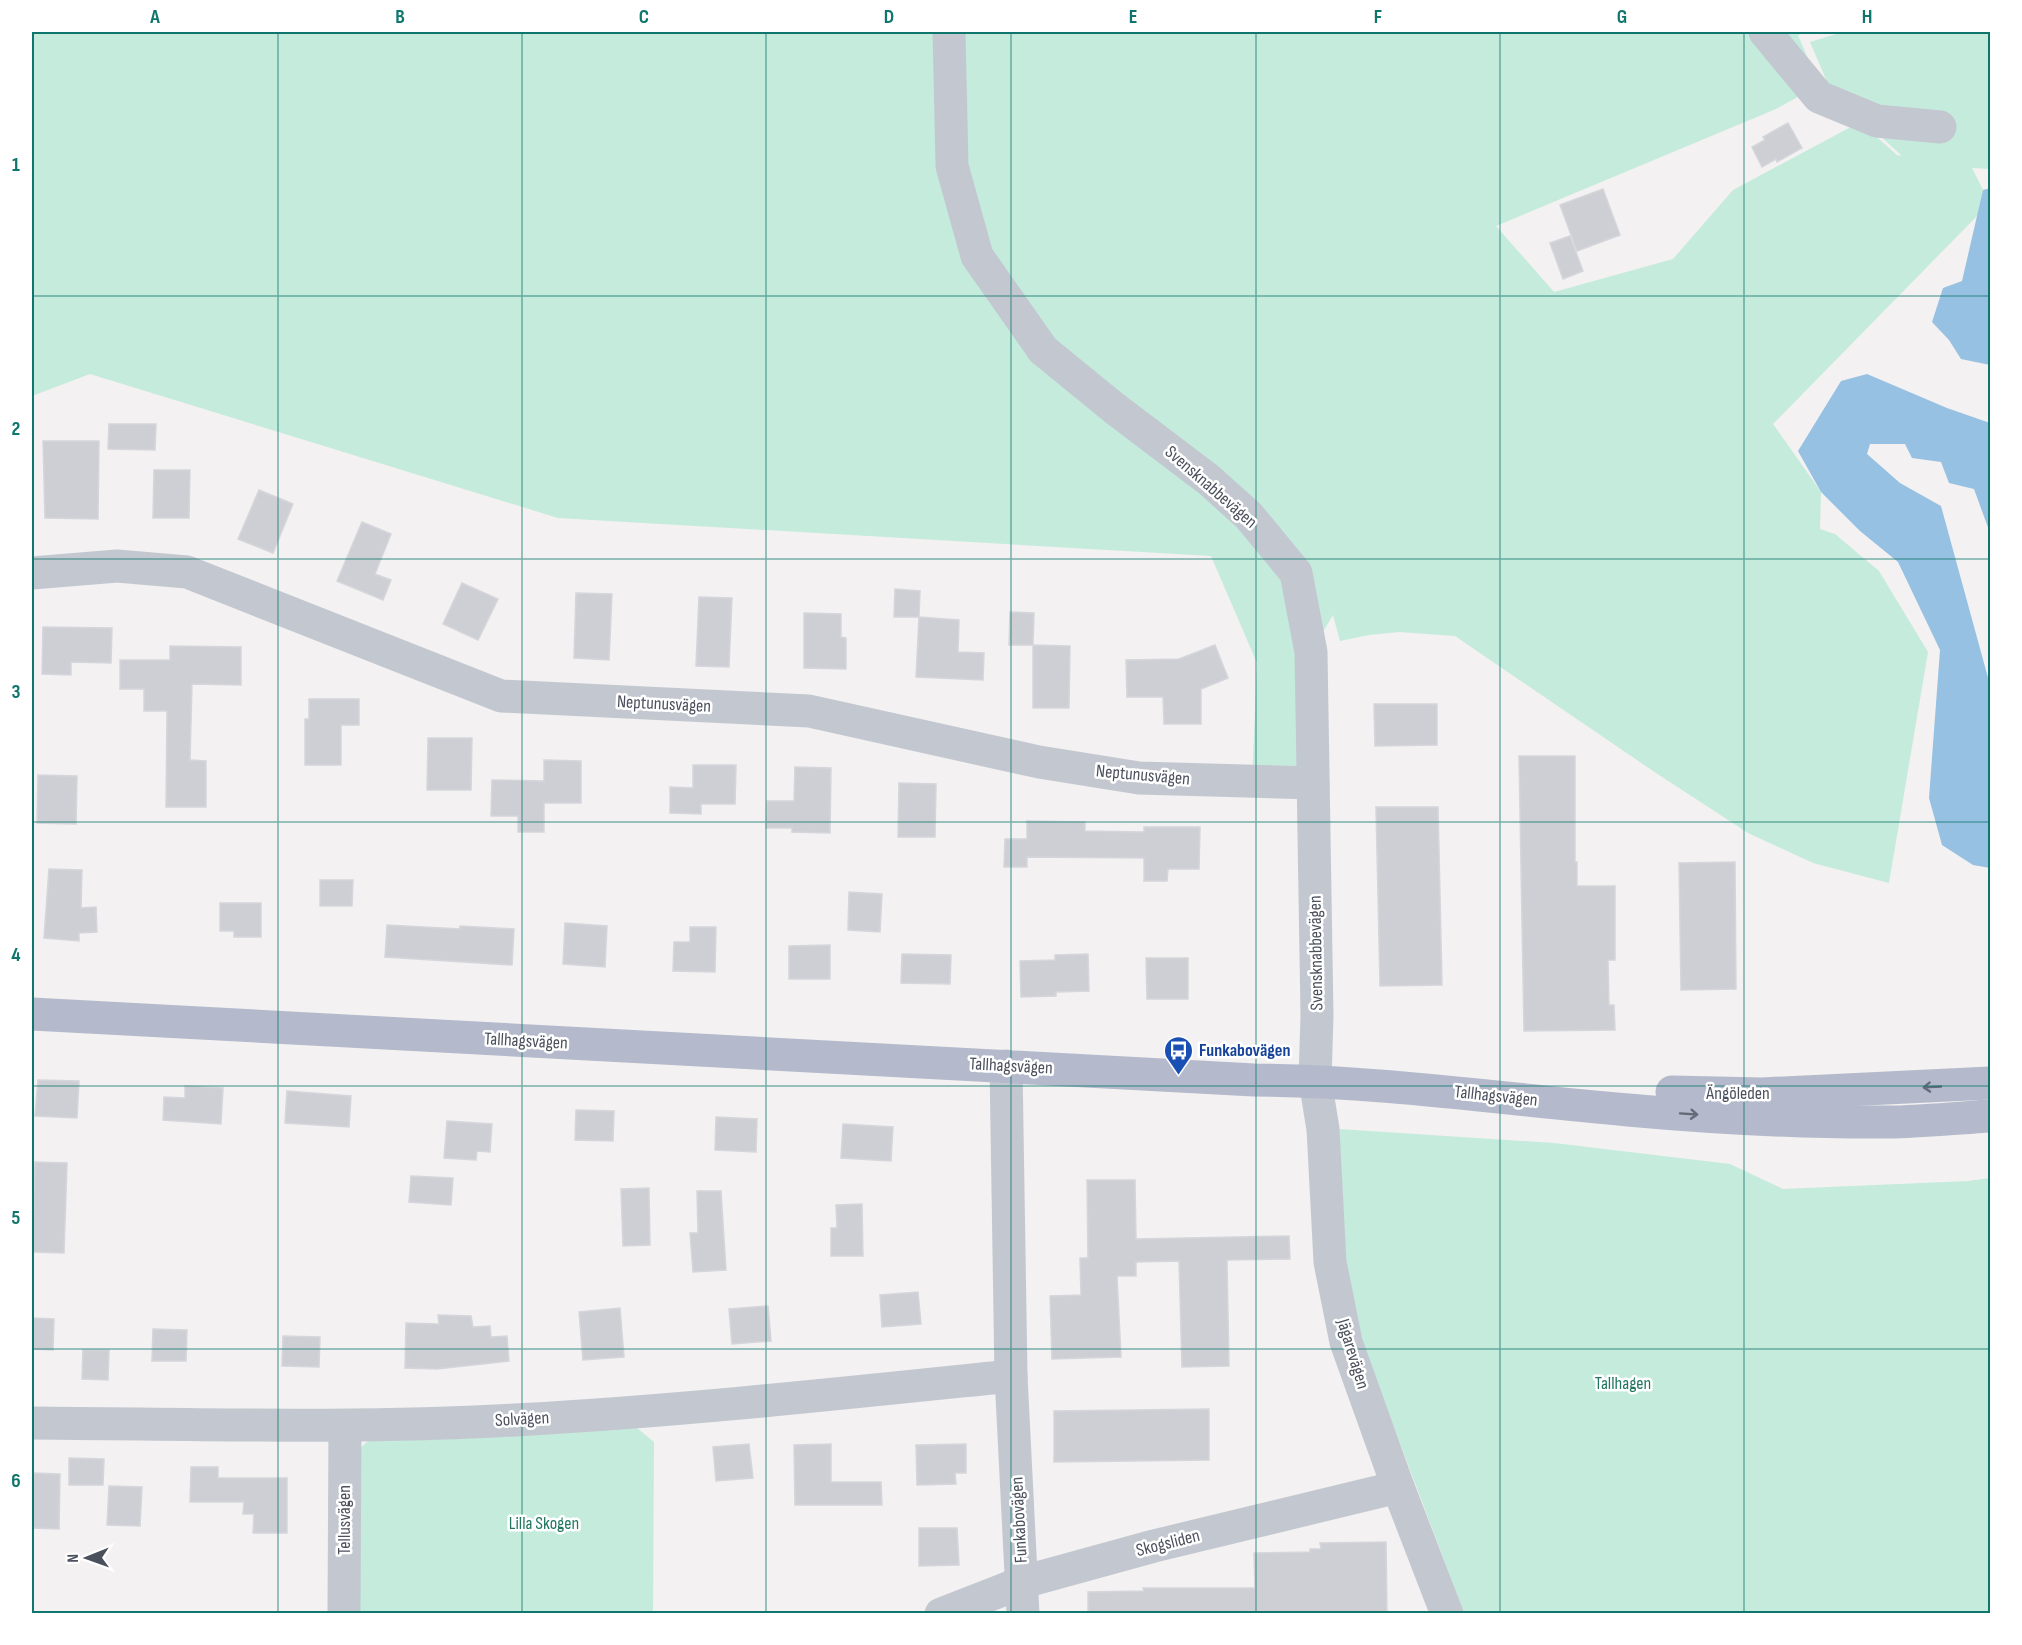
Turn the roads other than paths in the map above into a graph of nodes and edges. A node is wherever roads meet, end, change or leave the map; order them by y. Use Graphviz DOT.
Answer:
graph roads {
  1 [pos="949,32"];
  2 [pos="1765,32"];
  3 [pos="1940,128"];
  4 [pos="32,573"];
  5 [pos="1313,783"];
  6 [pos="32,1014"];
  7 [pos="1006,1066"];
  8 [pos="1315,1080"];
  9 [pos="1990,1083"];
  10 [pos="1485,1094"];
  11 [pos="1990,1116"];
  12 [pos="1898,1122"];
  13 [pos="1990,1127"];
  14 [pos="1011,1376"];
  15 [pos="32,1423"];
  16 [pos="345,1426"];
  17 [pos="1398,1487"];
  18 [pos="1023,1598"];
  19 [pos="344,1614"];
  20 [pos="941,1614"];
  21 [pos="1448,1614"];
  1 -- 5 [label="street, Svensknabbevägen"];
  2 -- 3 [label="street"];
  4 -- 5 [label="street, Neptunusvägen"];
  5 -- 8 [label="street, Svensknabbevägen"];
  6 -- 7 [label="main road, Tallhagsvägen"];
  7 -- 8 [label="main road, Tallhagsvägen"];
  7 -- 14 [label="street, Funkabovägen"];
  8 -- 10 [label="main road, Tallhagsvägen"];
  8 -- 17 [label="street, Jägarevägen"];
  9 -- 10 [label="main road, Ängöleden, one-way"];
  10 -- 12 [label="main road, Tallhagsvägen, one-way"];
  11 -- 12 [label="main road, Tallhagsvägen"];
  12 -- 13 [label="main road"];
  14 -- 16 [label="street, Solvägen"];
  14 -- 18 [label="street, Funkabovägen"];
  15 -- 16 [label="street, Solvägen"];
  16 -- 19 [label="street, Tellusvägen"];
  17 -- 18 [label="street, Skogsliden"];
  17 -- 21 [label="street, Jägarevägen"];
  18 -- 20 [label="street, Skogsliden"];
}
